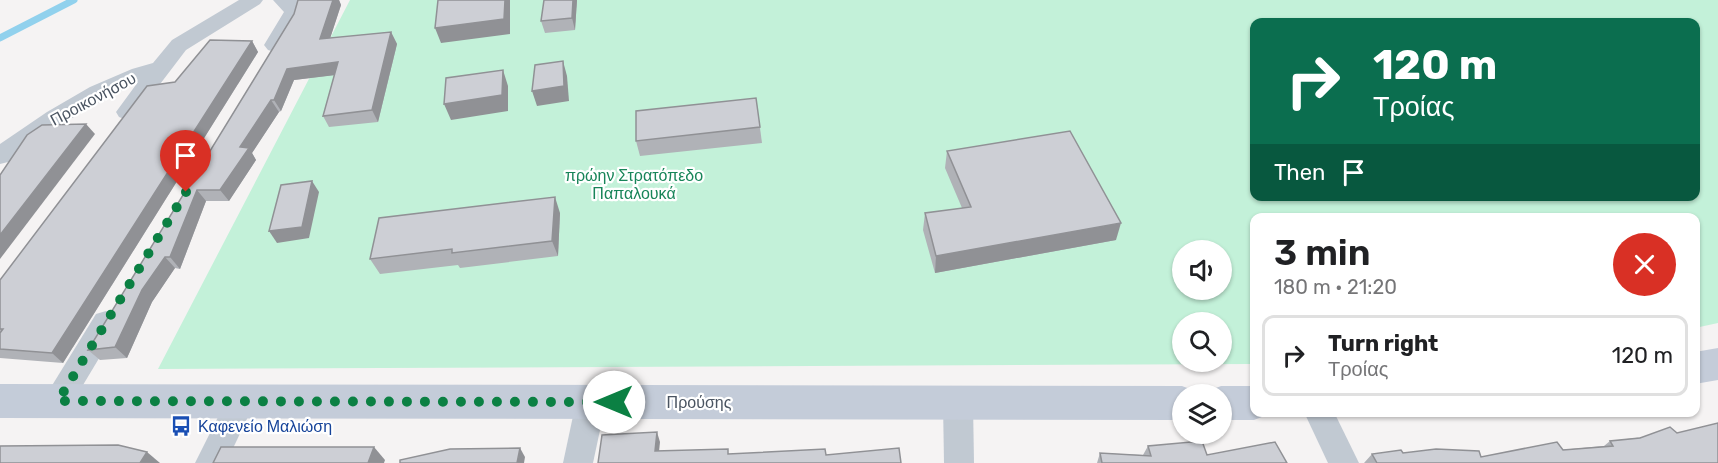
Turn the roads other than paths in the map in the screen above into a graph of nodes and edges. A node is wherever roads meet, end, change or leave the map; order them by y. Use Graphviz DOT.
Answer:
graph roads {
  1 [pos="253,0"];
  2 [pos="283,0"];
  3 [pos="265,62"];
  4 [pos="159,69"];
  5 [pos="111,134"];
  6 [pos="0,156"];
  7 [pos="118,302"];
  8 [pos="1718,364"];
  9 [pos="1700,367"];
  10 [pos="0,400"];
  11 [pos="58,401"];
  12 [pos="240,402"];
  13 [pos="591,402"];
  14 [pos="958,403"];
  15 [pos="1172,403"];
  16 [pos="1232,403"];
  17 [pos="1250,403"];
  18 [pos="1321,417"];
  19 [pos="210,463"];
  20 [pos="578,463"];
  21 [pos="959,463"];
  22 [pos="1344,463"];
  1 -- 4 [label="street"];
  2 -- 3 [label="street"];
  4 -- 5 [label="street"];
  4 -- 6 [label="street, Προικονήσου"];
  7 -- 11 [label="street"];
  8 -- 9 [label="main road"];
  10 -- 11 [label="main road, Προύσης"];
  11 -- 12 [label="main road, Προύσης"];
  12 -- 13 [label="main road, Προύσης"];
  12 -- 19 [label="street"];
  13 -- 14 [label="main road, Προύσης"];
  13 -- 20 [label="street"];
  14 -- 15 [label="main road, Προύσης"];
  14 -- 21 [label="street"];
  16 -- 17 [label="main road"];
  18 -- 22 [label="street"];
}
